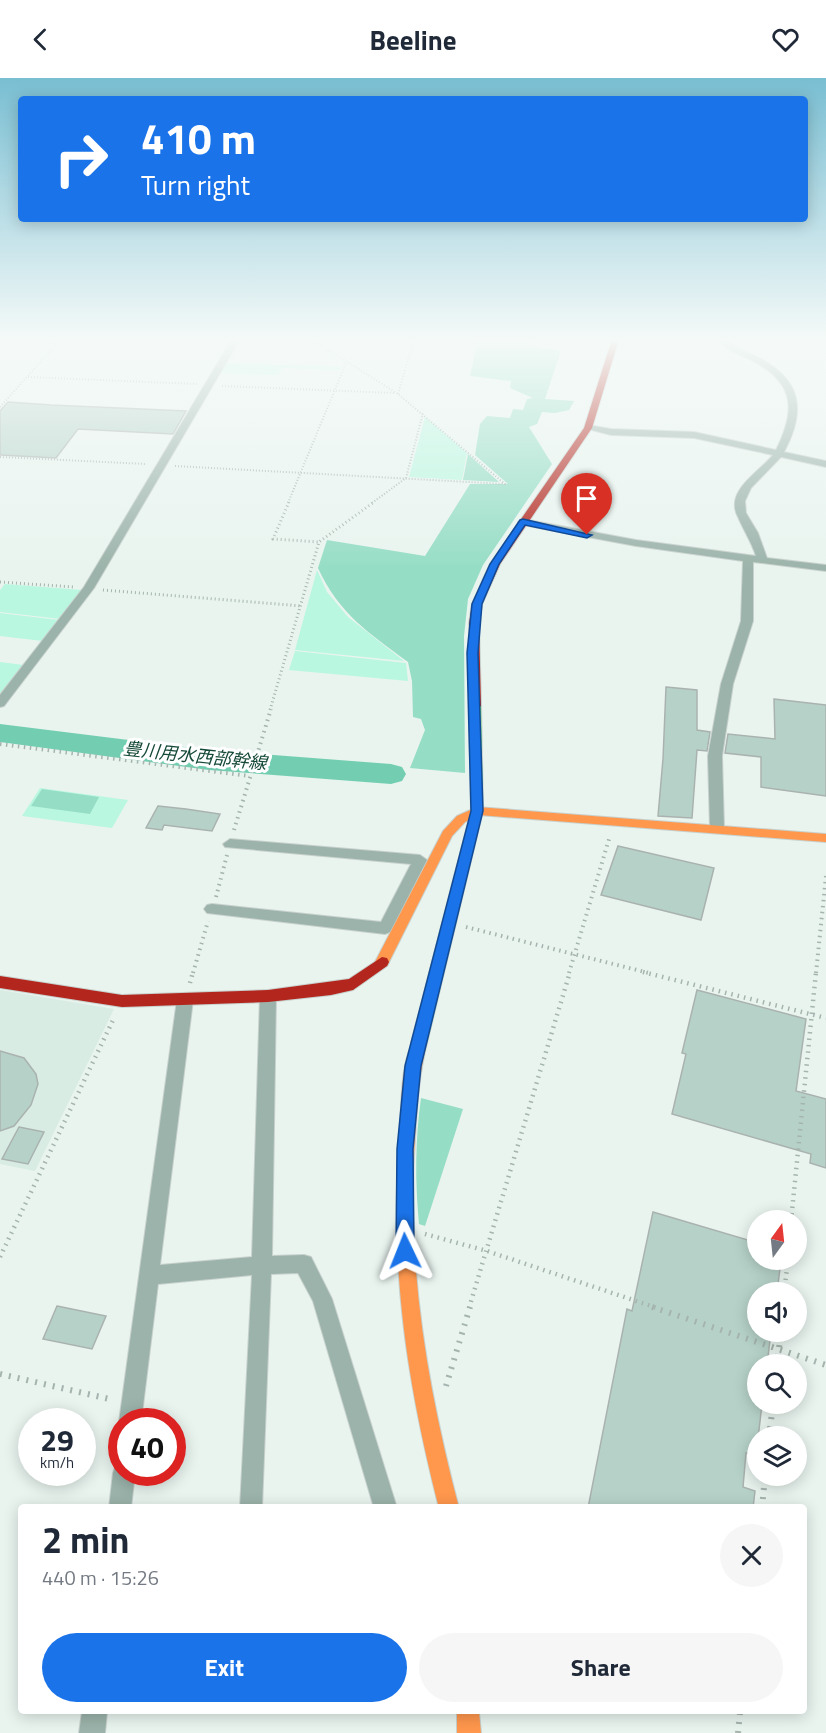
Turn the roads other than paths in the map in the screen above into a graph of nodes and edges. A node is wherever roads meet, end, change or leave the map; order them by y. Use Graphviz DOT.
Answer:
graph roads {
  1 [pos="191,416"];
  2 [pos="592,416"];
  3 [pos="792,416"];
  4 [pos="588,428"];
  5 [pos="780,454"];
  6 [pos="826,464"];
  7 [pos="523,522"];
  8 [pos="748,560"];
  9 [pos="762,560"];
  10 [pos="826,568"];
  11 [pos="0,704"];
  12 [pos="477,811"];
  13 [pos="717,828"];
  14 [pos="826,838"];
  15 [pos="230,844"];
  16 [pos="212,909"];
  17 [pos="0,982"];
  18 [pos="268,996"];
  19 [pos="184,1000"];
  20 [pos="262,1265"];
  21 [pos="149,1275"];
  22 [pos="132,1408"];
  23 [pos="123,1486"];
  24 [pos="120,1504"];
  25 [pos="250,1504"];
  26 [pos="385,1504"];
  27 [pos="448,1504"];
  28 [pos="95,1714"];
  29 [pos="468,1714"];
  30 [pos="92,1733"];
  31 [pos="469,1733"];
  1 -- 11 [label="street"];
  2 -- 4 [label="street"];
  3 -- 5 [label="street"];
  4 -- 5 [label="street"];
  4 -- 7 [label="street"];
  5 -- 6 [label="street"];
  5 -- 9 [label="street"];
  7 -- 8 [label="street"];
  7 -- 12 [label="street"];
  8 -- 9 [label="street"];
  8 -- 13 [label="street"];
  9 -- 10 [label="street"];
  12 -- 13 [label="street"];
  12 -- 18 [label="street"];
  12 -- 27 [label="street"];
  13 -- 14 [label="street"];
  15 -- 16 [label="street"];
  17 -- 19 [label="street"];
  18 -- 19 [label="street"];
  18 -- 20 [label="street"];
  19 -- 21 [label="street"];
  20 -- 21 [label="street"];
  20 -- 25 [label="street"];
  20 -- 26 [label="street"];
  21 -- 22 [label="street"];
  23 -- 24 [label="street"];
  28 -- 30 [label="street"];
  29 -- 31 [label="street"];
}
